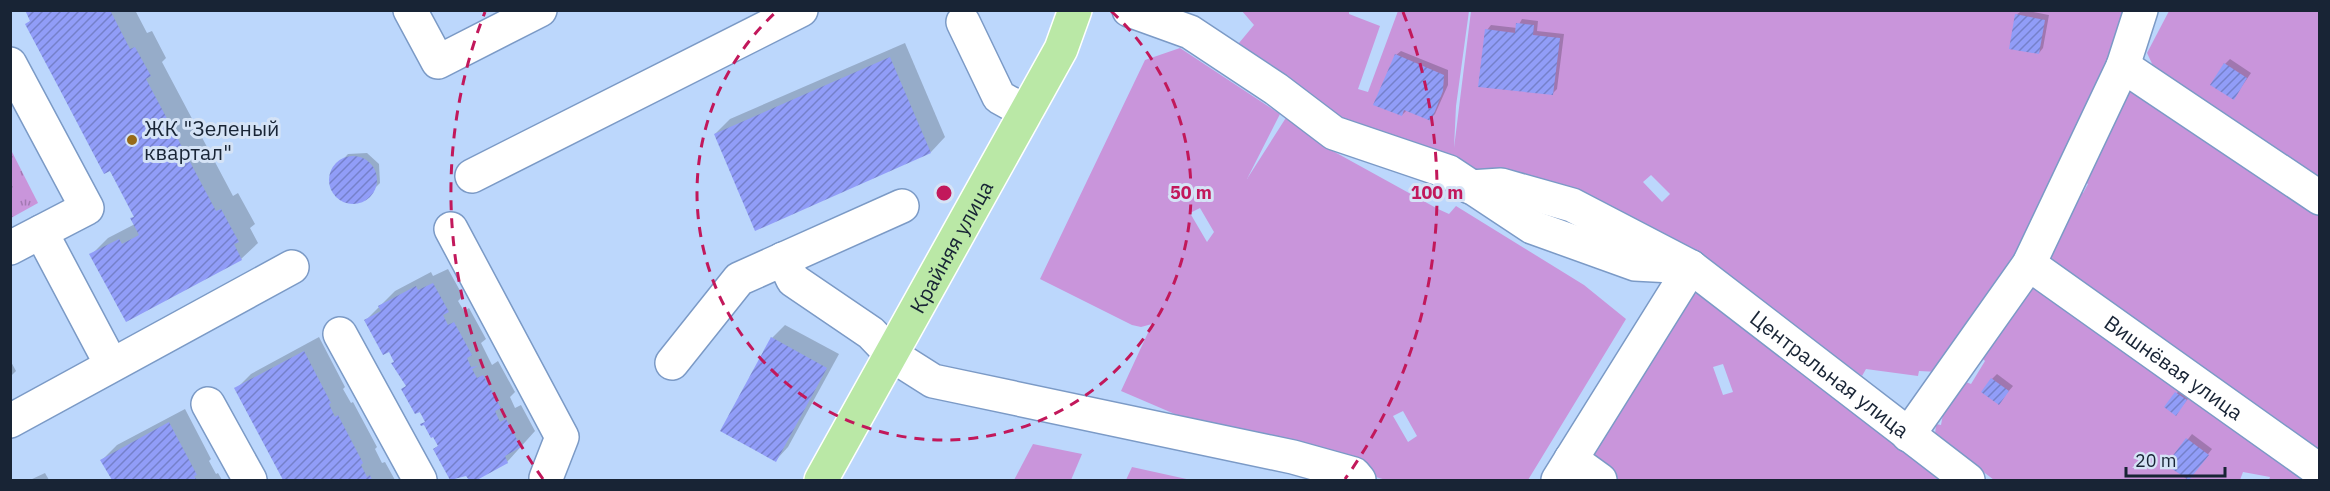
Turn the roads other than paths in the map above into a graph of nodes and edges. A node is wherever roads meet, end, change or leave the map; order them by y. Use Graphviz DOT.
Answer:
graph roads {
  1 [pos="410,10"];
  2 [pos="540,10"];
  3 [pos="801,10"];
  4 [pos="1075,10"];
  5 [pos="1129,10"];
  6 [pos="2141,10"];
  7 [pos="963,22"];
  8 [pos="10,64"];
  9 [pos="2123,66"];
  10 [pos="1026,112"];
  11 [pos="472,176"];
  12 [pos="2319,198"];
  13 [pos="902,206"];
  14 [pos="451,229"];
  15 [pos="41,232"];
  16 [pos="10,248"];
  17 [pos="783,259"];
  18 [pos="2029,264"];
  19 [pos="292,267"];
  20 [pos="1691,267"];
  21 [pos="340,334"];
  22 [pos="892,355"];
  23 [pos="672,363"];
  24 [pos="111,364"];
  25 [pos="208,404"];
  26 [pos="10,421"];
  27 [pos="1908,435"];
  28 [pos="1564,470"];
  29 [pos="2319,471"];
  30 [pos="250,480"];
  31 [pos="420,480"];
  32 [pos="547,480"];
  33 [pos="821,480"];
  34 [pos="1359,480"];
  35 [pos="1600,480"];
  36 [pos="1968,480"];
  1 -- 2 [label="street"];
  3 -- 11 [label="street"];
  4 -- 10 [label="main road, Крайняя улица"];
  5 -- 20 [label="street"];
  6 -- 9 [label="street"];
  7 -- 10 [label="street"];
  8 -- 15 [label="street"];
  9 -- 12 [label="street"];
  9 -- 18 [label="street"];
  10 -- 22 [label="main road, Крайняя улица"];
  13 -- 17 [label="street"];
  14 -- 32 [label="street"];
  15 -- 16 [label="street"];
  15 -- 24 [label="street"];
  17 -- 22 [label="street"];
  17 -- 23 [label="street"];
  18 -- 27 [label="street"];
  18 -- 29 [label="street, Вишнёвая улица"];
  19 -- 24 [label="street"];
  20 -- 27 [label="street, Центральная улица"];
  20 -- 28 [label="street"];
  21 -- 31 [label="street"];
  22 -- 33 [label="main road, Крайняя улица"];
  22 -- 34 [label="street"];
  24 -- 26 [label="street"];
  25 -- 30 [label="street"];
  27 -- 36 [label="street, Центральная улица"];
  28 -- 35 [label="street"];
}
